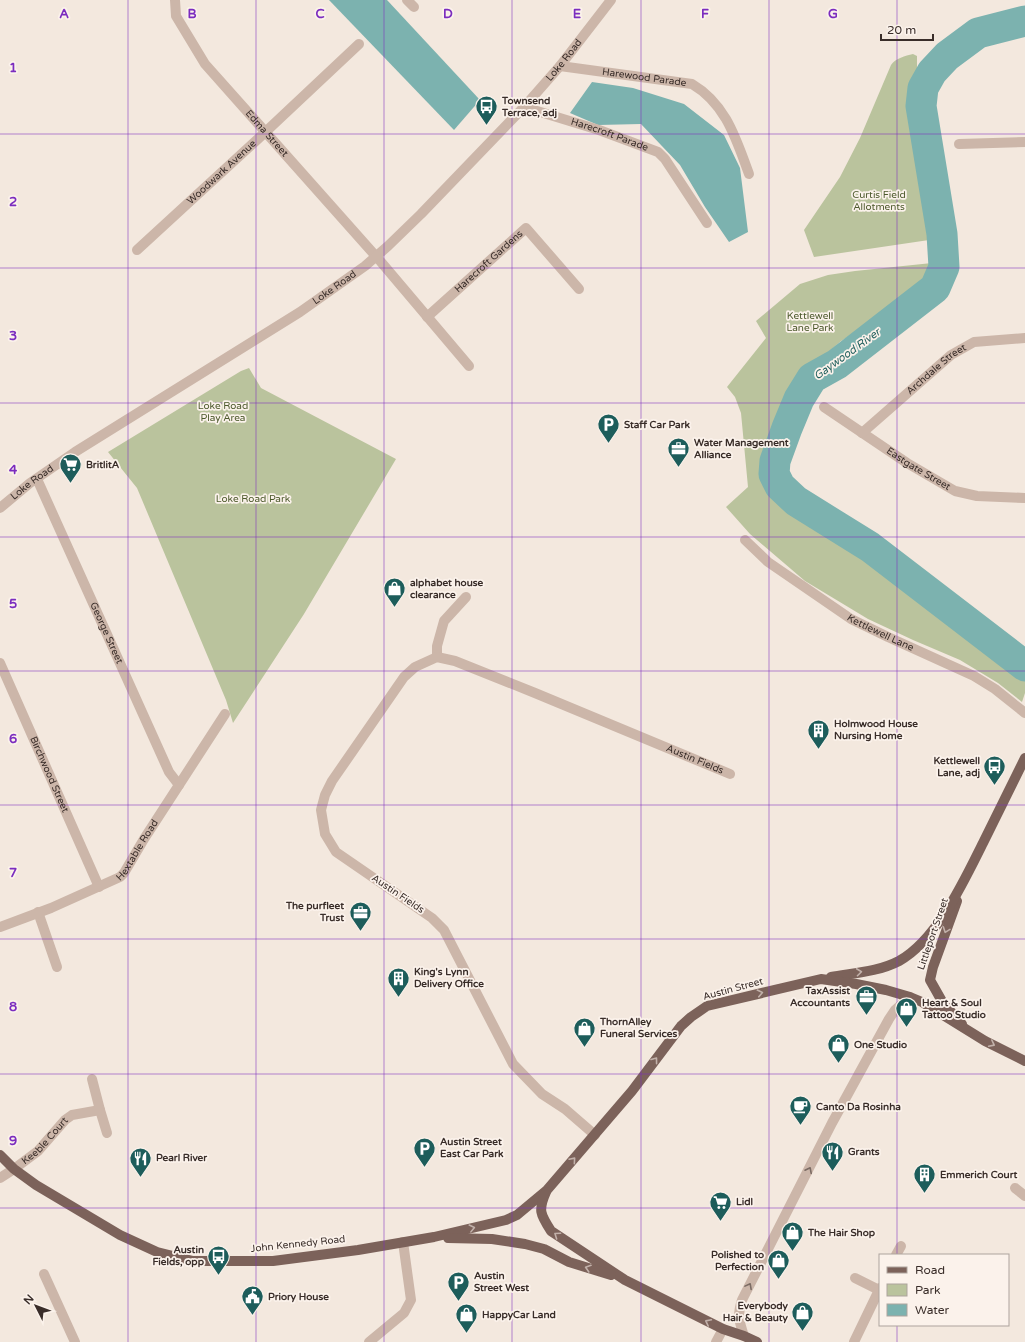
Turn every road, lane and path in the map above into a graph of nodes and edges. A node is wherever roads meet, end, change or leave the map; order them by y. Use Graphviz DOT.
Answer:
graph roads {
  1 [pos="175,0"];
  2 [pos="611,0"];
  3 [pos="358,44"];
  4 [pos="560,66"];
  5 [pos="524,106"];
  6 [pos="266,131"];
  7 [pos="1025,142"];
  8 [pos="959,144"];
  9 [pos="749,174"];
  10 [pos="706,224"];
  11 [pos="137,250"];
  12 [pos="376,256"];
  13 [pos="579,289"];
  14 [pos="428,317"];
  15 [pos="1025,338"];
  16 [pos="469,366"];
  17 [pos="824,407"];
  18 [pos="862,433"];
  19 [pos="37,479"];
  20 [pos="1025,498"];
  21 [pos="0,508"];
  22 [pos="745,540"];
  23 [pos="466,597"];
  24 [pos="437,657"];
  25 [pos="0,663"];
  26 [pos="1025,713"];
  27 [pos="225,714"];
  28 [pos="1025,758"];
  29 [pos="730,774"];
  30 [pos="179,785"];
  31 [pos="964,880"];
  32 [pos="99,886"];
  33 [pos="38,912"];
  34 [pos="0,927"];
  35 [pos="58,967"];
  36 [pos="821,979"];
  37 [pos="910,997"];
  38 [pos="969,1031"];
  39 [pos="1025,1061"];
  40 [pos="92,1079"];
  41 [pos="100,1110"];
  42 [pos="108,1133"];
  43 [pos="595,1135"];
  44 [pos="0,1155"];
  45 [pos="14,1169"];
  46 [pos="0,1178"];
  47 [pos="1015,1188"];
  48 [pos="547,1190"];
  49 [pos="1025,1196"];
  50 [pos="434,1238"];
  51 [pos="404,1242"];
  52 [pos="44,1274"];
  53 [pos="855,1278"];
  54 [pos="625,1280"];
  55 [pos="879,1289"];
  56 [pos="879,1291"];
  57 [pos="723,1329"];
  58 [pos="744,1336"];
  59 [pos="75,1342"];
  60 [pos="369,1342"];
  61 [pos="716,1342"];
  62 [pos="757,1342"];
  63 [pos="854,1342"];
  1 -- 6 [label="street, Edma Street"];
  2 -- 4 [label="street, Loke Road"];
  3 -- 6 [label="street, Woodwark Avenue"];
  4 -- 5 [label="street, Loke Road"];
  4 -- 9 [label="street, Harewood Parade"];
  5 -- 10 [label="street, Harecroft Parade"];
  5 -- 12 [label="street, Loke Road"];
  6 -- 11 [label="street, Woodwark Avenue"];
  6 -- 12 [label="street, Edma Street"];
  7 -- 8 [label="street"];
  12 -- 14 [label="street"];
  12 -- 19 [label="street, Loke Road"];
  13 -- 14 [label="street, Harecroft Gardens"];
  14 -- 16 [label="street"];
  15 -- 18 [label="street, Archdale Street"];
  17 -- 18 [label="street, Eastgate Street"];
  18 -- 20 [label="street, Eastgate Street"];
  19 -- 21 [label="street, Loke Road"];
  19 -- 30 [label="street, George Street"];
  22 -- 26 [label="street, Kettlewell Lane"];
  23 -- 24 [label="street"];
  24 -- 29 [label="street, Austin Fields"];
  24 -- 43 [label="street, Austin Fields"];
  25 -- 32 [label="street, Birchwood Street"];
  27 -- 30 [label="street, Hextable Road"];
  28 -- 31 [label="main road, Littleport Street"];
  30 -- 32 [label="street, Hextable Road"];
  36 -- 31 [label="main road, Littleport Street, one-way"];
  31 -- 38 [label="main road, Littleport Street, one-way"];
  32 -- 33 [label="street, Hextable Road"];
  33 -- 34 [label="street, Hextable Road"];
  33 -- 35 [label="street"];
  36 -- 37 [label="main road, Austin Street"];
  43 -- 36 [label="main road, Austin Street, one-way"];
  37 -- 38 [label="main road, Austin Street"];
  58 -- 37 [label="street, one-way"];
  38 -- 39 [label="main road, Austin Street, one-way"];
  40 -- 41 [label="street"];
  41 -- 42 [label="street"];
  41 -- 45 [label="street, Keeble Court"];
  48 -- 43 [label="main road, Austin Street, one-way"];
  44 -- 45 [label="main road, John Kennedy Road"];
  45 -- 46 [label="street, Keeble Court"];
  45 -- 51 [label="main road, John Kennedy Road"];
  47 -- 49 [label="street"];
  50 -- 48 [label="main road, John Kennedy Road, one-way"];
  54 -- 48 [label="main road, John Kennedy Road, one-way"];
  50 -- 51 [label="main road, John Kennedy Road"];
  54 -- 50 [label="main road, John Kennedy Road, one-way"];
  51 -- 60 [label="street"];
  52 -- 59 [label="street"];
  53 -- 55 [label="street"];
  57 -- 54 [label="main road, John Kennedy Road, one-way"];
  56 -- 63 [label="street"];
  57 -- 58 [label="main road, John Kennedy Road"];
  57 -- 61 [label="street"];
  58 -- 62 [label="main road, John Kennedy Road"];
}
